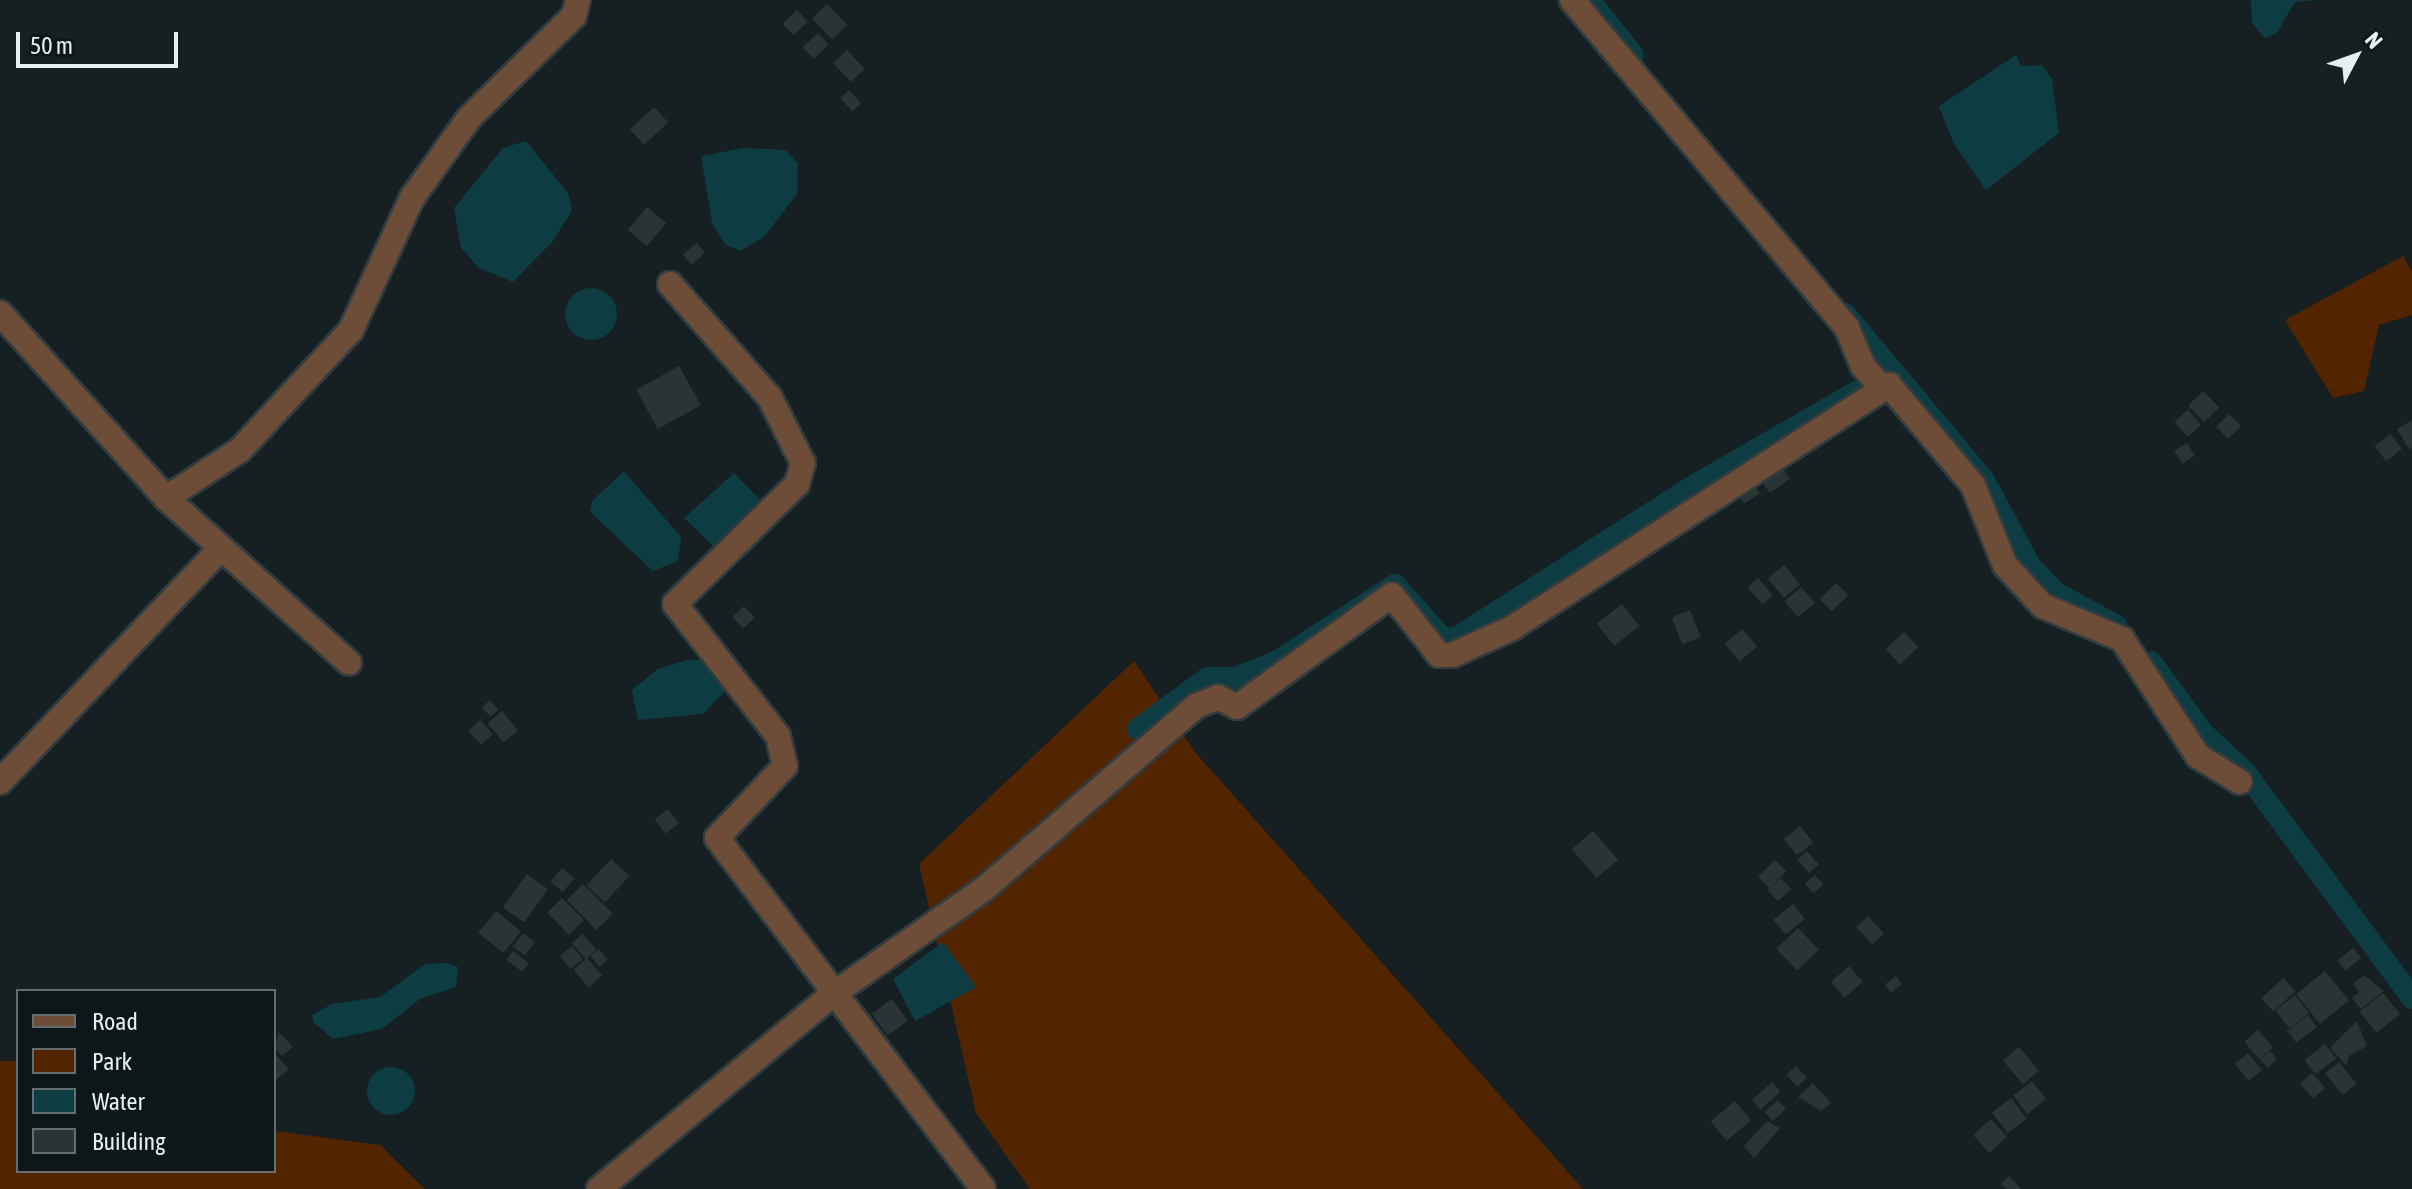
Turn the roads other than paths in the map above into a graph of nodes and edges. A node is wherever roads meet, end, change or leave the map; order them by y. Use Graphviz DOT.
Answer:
graph roads {
  1 [pos="578,0"];
  2 [pos="1572,0"];
  3 [pos="670,284"];
  4 [pos="0,313"];
  5 [pos="1882,388"];
  6 [pos="166,498"];
  7 [pos="221,548"];
  8 [pos="349,663"];
  9 [pos="0,782"];
  10 [pos="2240,782"];
  11 [pos="832,995"];
  12 [pos="599,1189"];
  13 [pos="983,1189"];
  1 -- 6 [label="street"];
  2 -- 5 [label="street"];
  3 -- 11 [label="street"];
  4 -- 6 [label="street"];
  5 -- 10 [label="street"];
  5 -- 11 [label="street"];
  6 -- 7 [label="street"];
  7 -- 8 [label="street"];
  7 -- 9 [label="street"];
  11 -- 12 [label="street"];
  11 -- 13 [label="street"];
}
